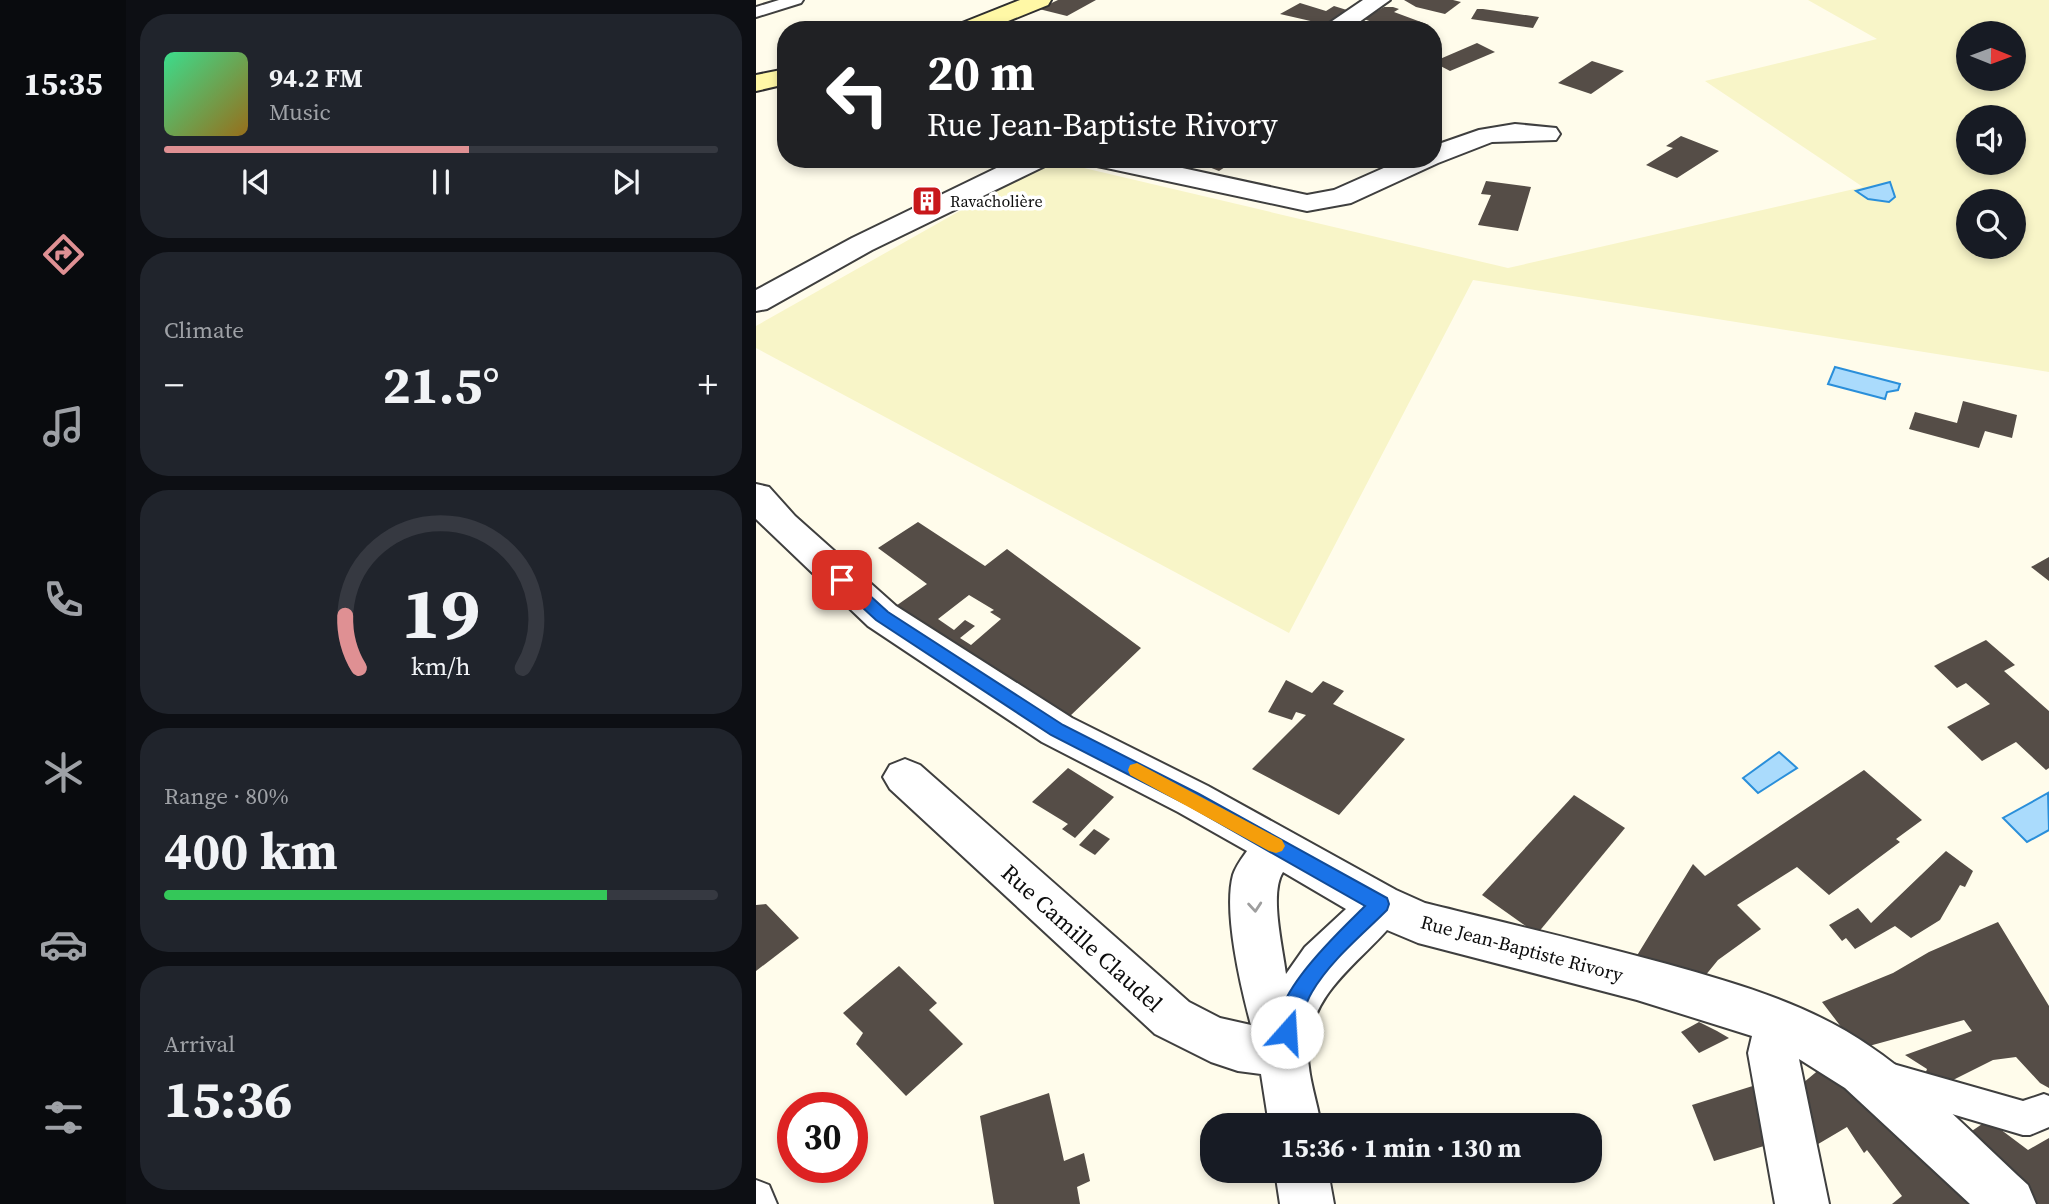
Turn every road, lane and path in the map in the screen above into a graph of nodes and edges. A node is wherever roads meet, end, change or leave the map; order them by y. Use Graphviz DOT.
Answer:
graph roads {
  1 [pos="795,0"];
  2 [pos="1040,0"];
  3 [pos="1379,0"];
  4 [pos="756,12"];
  5 [pos="988,21"];
  6 [pos="1345,21"];
  7 [pos="777,78"];
  8 [pos="756,83"];
  9 [pos="1547,134"];
  10 [pos="1442,152"];
  11 [pos="1018,168"];
  12 [pos="1144,168"];
  13 [pos="1407,168"];
  14 [pos="756,302"];
  15 [pos="756,496"];
  16 [pos="905,777"];
  17 [pos="1276,846"];
  18 [pos="1380,904"];
  19 [pos="1780,1024"];
  20 [pos="1283,1050"];
  21 [pos="1884,1088"];
  22 [pos="2044,1111"];
  23 [pos="1293,1113"];
  24 [pos="1304,1183"];
  25 [pos="756,1198"];
  26 [pos="759,1204"];
  27 [pos="1307,1204"];
  28 [pos="1802,1204"];
  29 [pos="2009,1204"];
  1 -- 4 [label="lane"];
  2 -- 5 [label="street"];
  3 -- 6 [label="street"];
  7 -- 8 [label="street"];
  9 -- 10 [label="street"];
  11 -- 14 [label="street"];
  12 -- 13 [label="street"];
  15 -- 17 [label="street, Rue Jean-Baptiste Rivory"];
  16 -- 20 [label="street, Rue Camille Claudel"];
  17 -- 18 [label="street, Rue Jean-Baptiste Rivory"];
  17 -- 20 [label="street, one-way"];
  18 -- 19 [label="street, Rue Jean-Baptiste Rivory"];
  18 -- 20 [label="street"];
  19 -- 21 [label="street, Rue Jean-Baptiste Rivory"];
  19 -- 28 [label="street"];
  20 -- 23 [label="street"];
  21 -- 22 [label="lane"];
  21 -- 29 [label="street, Rue Jean-Baptiste Rivory"];
  24 -- 27 [label="street"];
  25 -- 26 [label="lane"];
}
